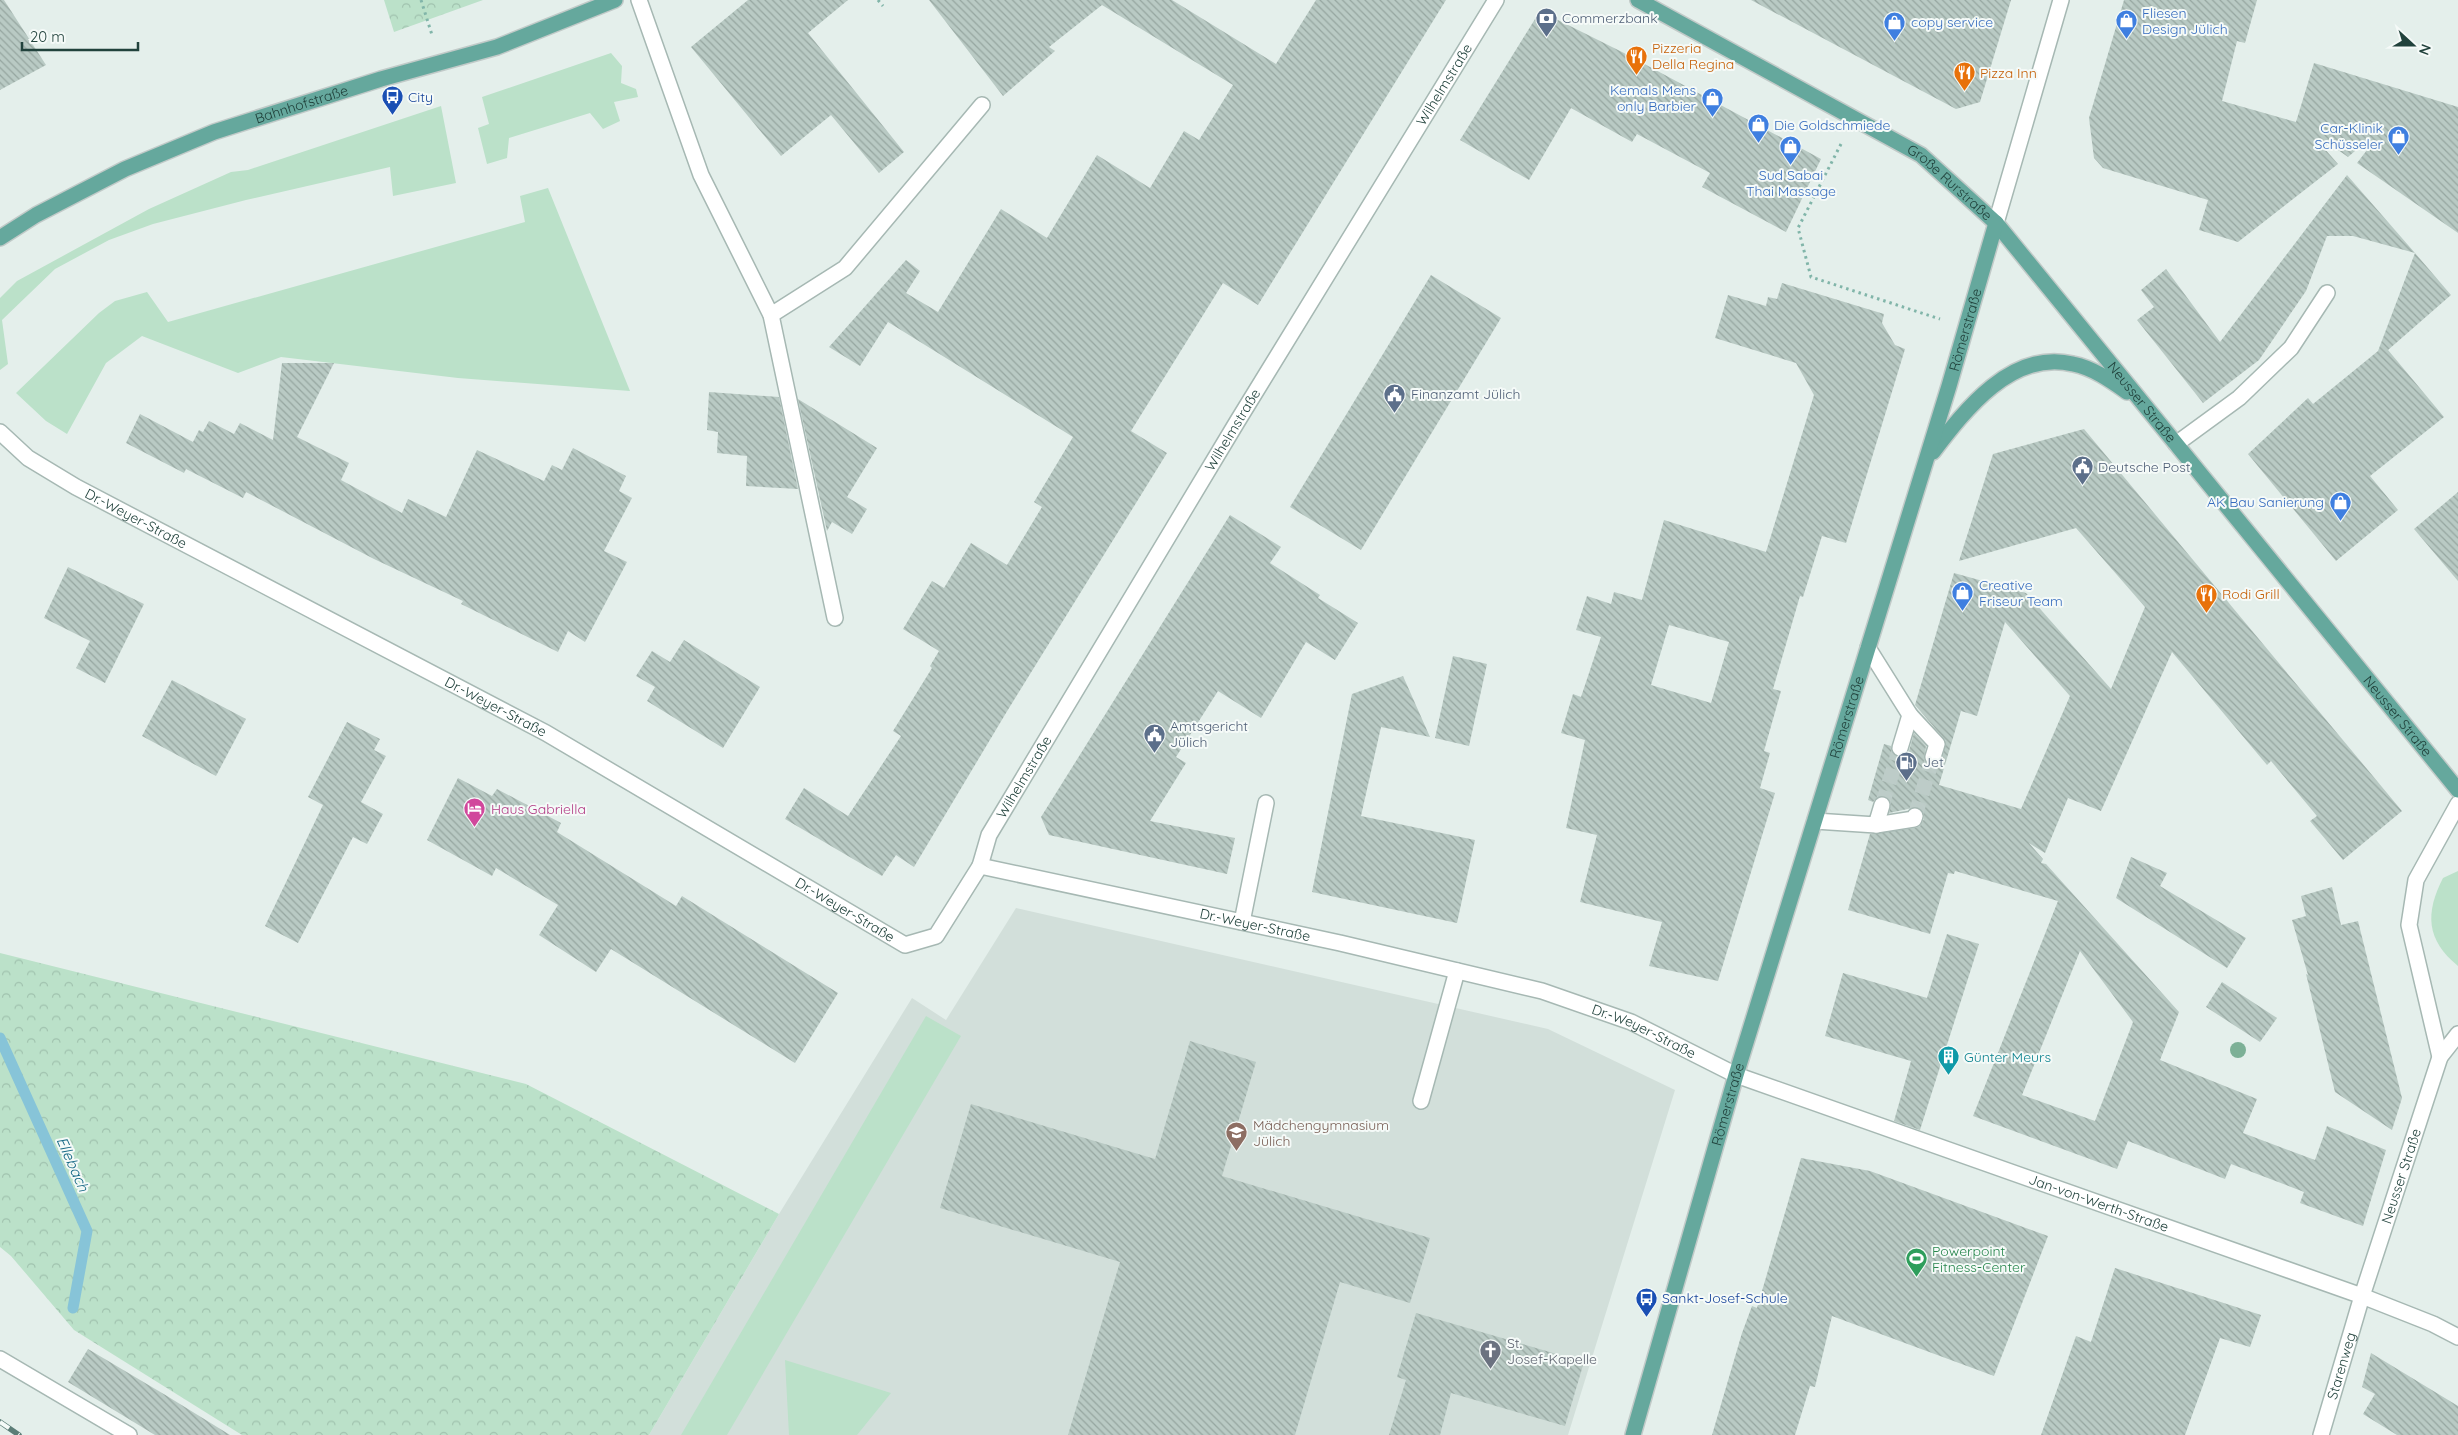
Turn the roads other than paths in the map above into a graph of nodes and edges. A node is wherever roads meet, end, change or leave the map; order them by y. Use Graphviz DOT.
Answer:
graph roads {
  1 [pos="615,0"];
  2 [pos="639,0"];
  3 [pos="1496,0"];
  4 [pos="1638,0"];
  5 [pos="2062,0"];
  6 [pos="982,104"];
  7 [pos="1996,223"];
  8 [pos="0,238"];
  9 [pos="2327,293"];
  10 [pos="770,315"];
  11 [pos="2143,403"];
  12 [pos="0,432"];
  13 [pos="2176,444"];
  14 [pos="1926,462"];
  15 [pos="835,618"];
  16 [pos="1868,648"];
  17 [pos="1910,716"];
  18 [pos="1900,748"];
  19 [pos="1933,757"];
  20 [pos="2458,790"];
  21 [pos="1266,803"];
  22 [pos="2458,804"];
  23 [pos="1882,805"];
  24 [pos="1915,816"];
  25 [pos="1814,821"];
  26 [pos="1876,825"];
  27 [pos="980,866"];
  28 [pos="1242,922"];
  29 [pos="1457,971"];
  30 [pos="2458,1034"];
  31 [pos="2440,1057"];
  32 [pos="1736,1075"];
  33 [pos="1421,1101"];
  34 [pos="2362,1296"];
  35 [pos="2458,1338"];
  36 [pos="0,1359"];
  37 [pos="129,1435"];
  38 [pos="1633,1435"];
  39 [pos="2321,1435"];
  1 -- 8 [label="main road, Bahnhofstraße"];
  2 -- 10 [label="street"];
  3 -- 27 [label="street, Wilhelmstraße"];
  4 -- 7 [label="main road, Große Rurstraße"];
  5 -- 7 [label="street, Römerstraße"];
  6 -- 10 [label="street"];
  7 -- 11 [label="main road, Neusser Straße"];
  7 -- 14 [label="main road, Römerstraße"];
  9 -- 13 [label="street"];
  10 -- 15 [label="street"];
  11 -- 13 [label="main road, Neusser Straße"];
  11 -- 14 [label="main road"];
  12 -- 27 [label="street, Dr.-Weyer-Straße"];
  13 -- 20 [label="main road, Neusser Straße"];
  14 -- 16 [label="main road, Römerstraße"];
  16 -- 17 [label="street"];
  16 -- 25 [label="main road, Römerstraße"];
  17 -- 18 [label="street"];
  17 -- 19 [label="street"];
  21 -- 28 [label="street"];
  22 -- 31 [label="street"];
  23 -- 26 [label="street"];
  24 -- 26 [label="street"];
  25 -- 26 [label="street"];
  25 -- 32 [label="main road, Römerstraße"];
  27 -- 28 [label="street, Dr.-Weyer-Straße"];
  28 -- 29 [label="street, Dr.-Weyer-Straße"];
  29 -- 32 [label="street, Dr.-Weyer-Straße"];
  29 -- 33 [label="street"];
  30 -- 31 [label="street, Neusser Straße"];
  31 -- 34 [label="street, Neusser Straße"];
  32 -- 34 [label="street, Jan-von-Werth-Straße"];
  32 -- 38 [label="main road, Römerstraße"];
  34 -- 35 [label="street, Jan-von-Werth-Straße"];
  34 -- 39 [label="street, Starenweg"];
  36 -- 37 [label="street"];
}
